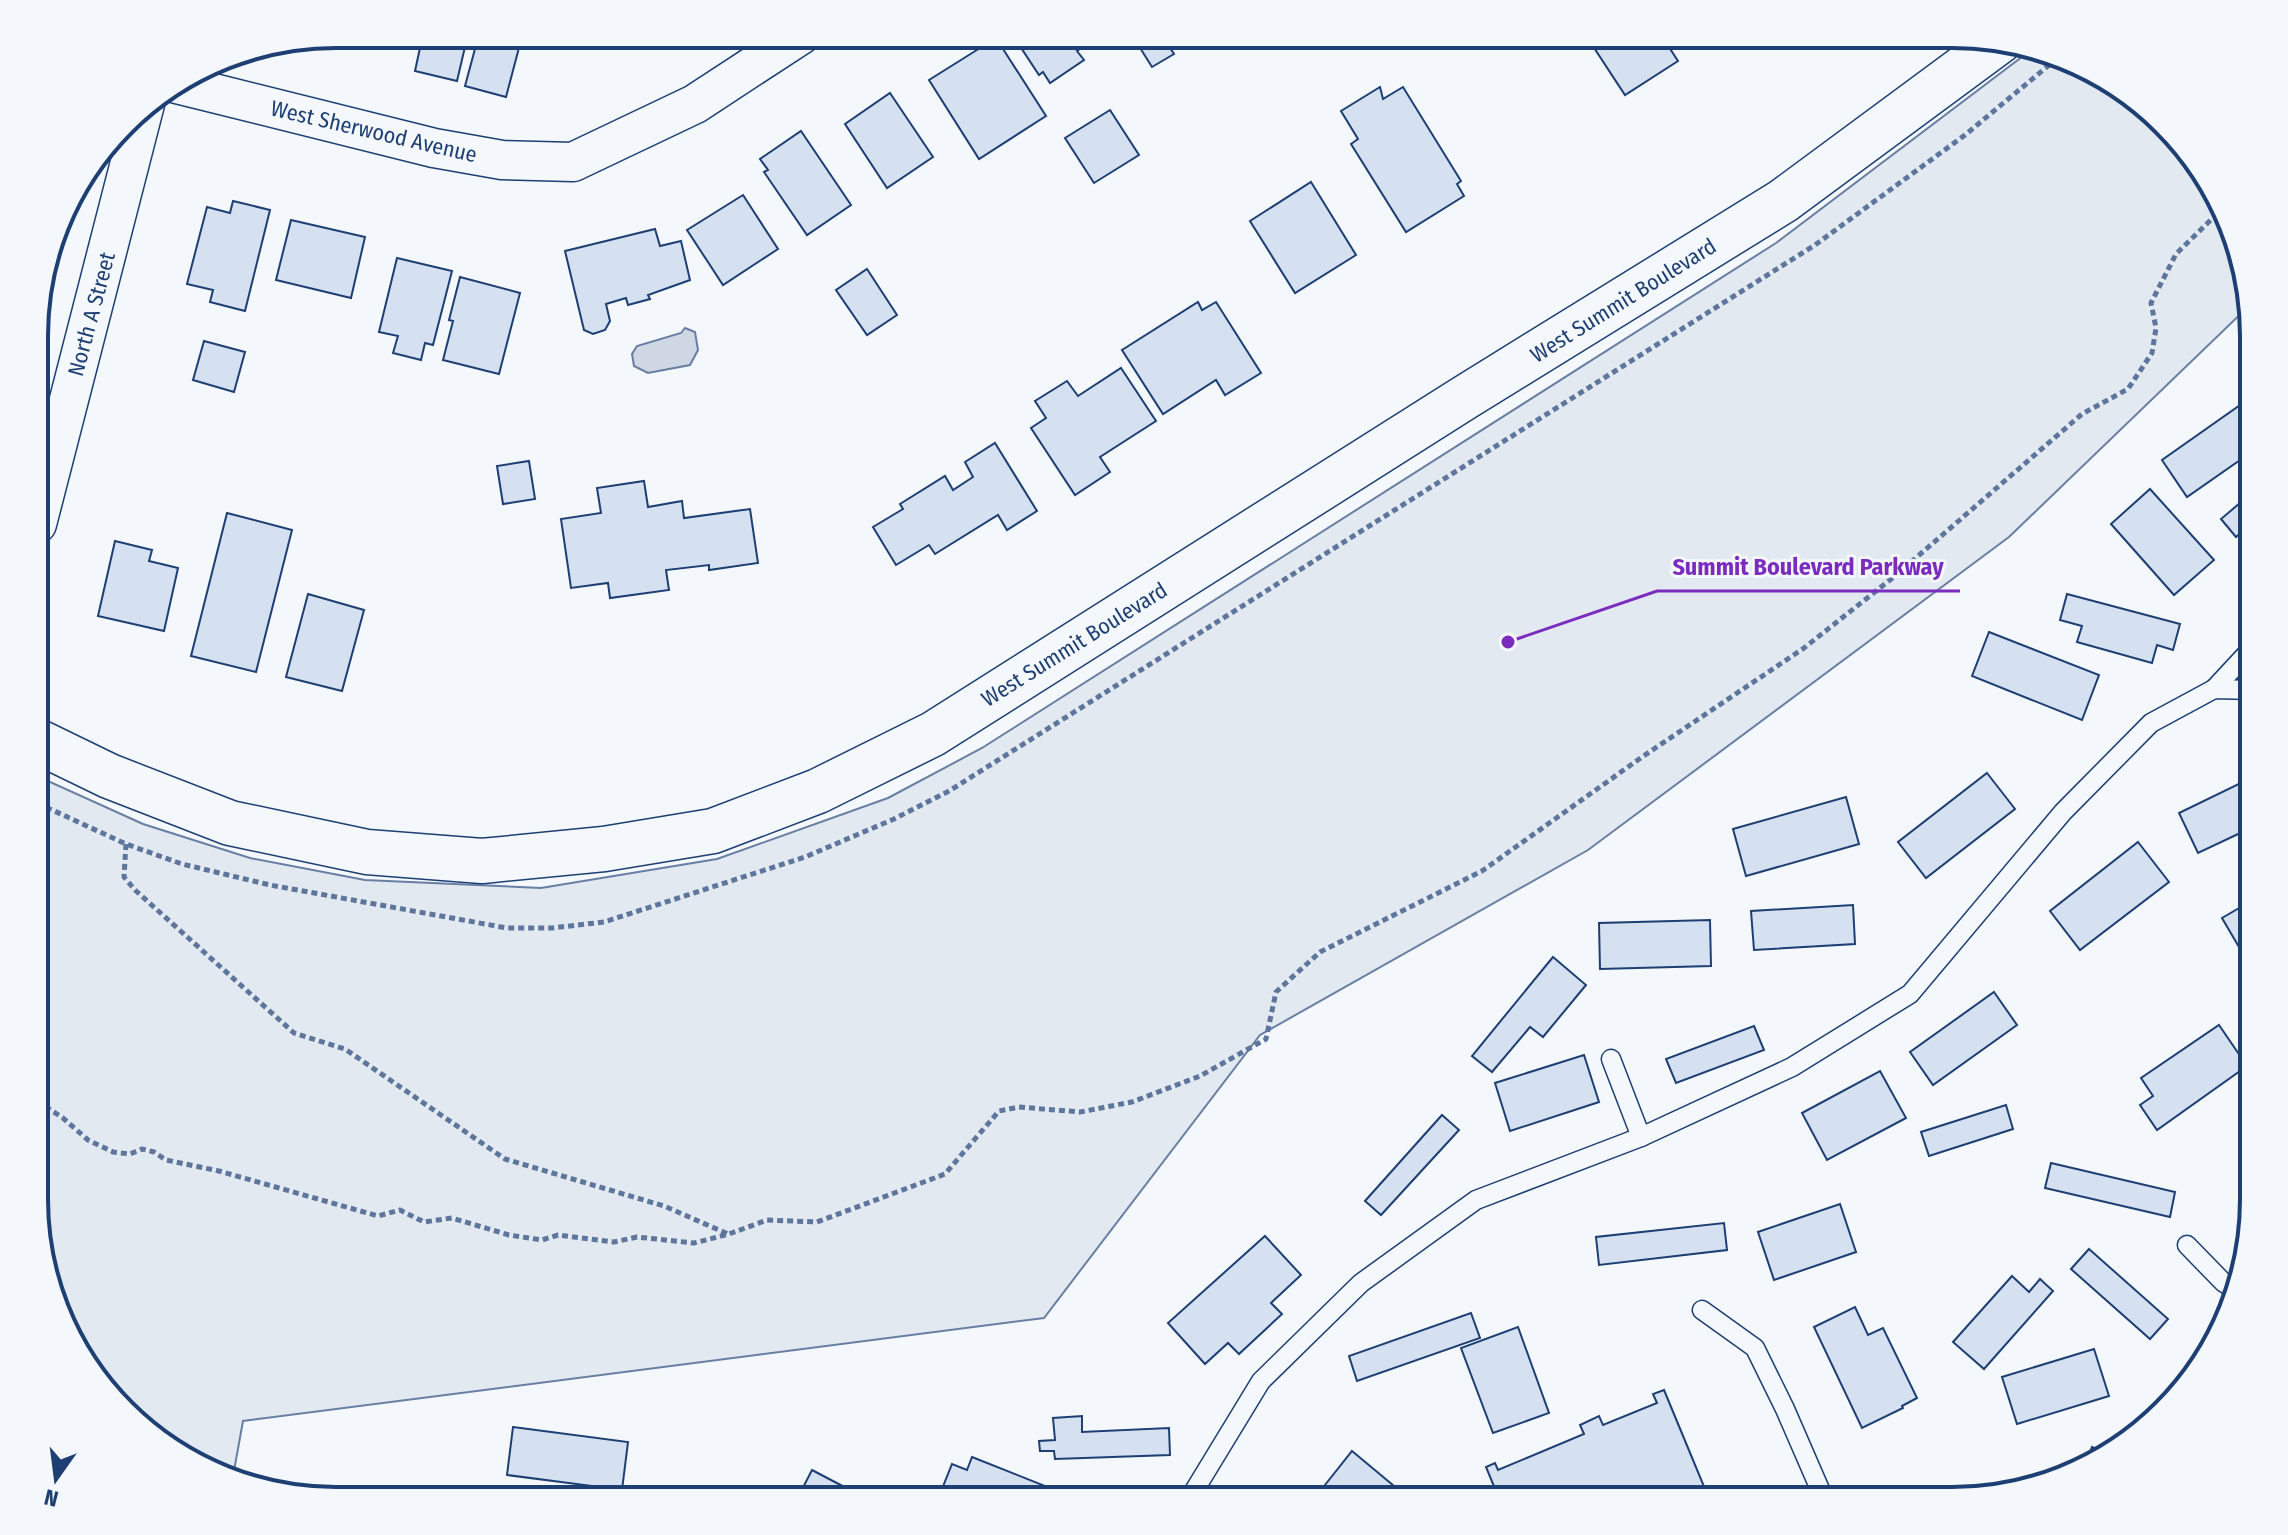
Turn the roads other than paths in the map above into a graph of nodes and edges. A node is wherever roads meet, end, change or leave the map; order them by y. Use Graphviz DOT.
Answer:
graph roads {
  1 [pos="781,48"];
  2 [pos="1988,50"];
  3 [pos="191,88"];
  4 [pos="140,125"];
  5 [pos="48,481"];
  6 [pos="2240,661"];
  7 [pos="2214,689"];
  8 [pos="2240,690"];
  9 [pos="48,746"];
  10 [pos="1611,1059"];
  11 [pos="1641,1137"];
  12 [pos="2187,1245"];
  13 [pos="2227,1285"];
  14 [pos="1702,1310"];
  15 [pos="1199,1487"];
  16 [pos="1819,1487"];
  1 -- 3 [label="street, West Sherwood Avenue"];
  2 -- 9 [label="street, West Summit Boulevard"];
  4 -- 5 [label="street, North A Street"];
  6 -- 7 [label="lane"];
  7 -- 8 [label="lane"];
  7 -- 11 [label="lane"];
  10 -- 11 [label="lane"];
  11 -- 15 [label="lane"];
  12 -- 13 [label="lane"];
  14 -- 16 [label="lane"];
}
